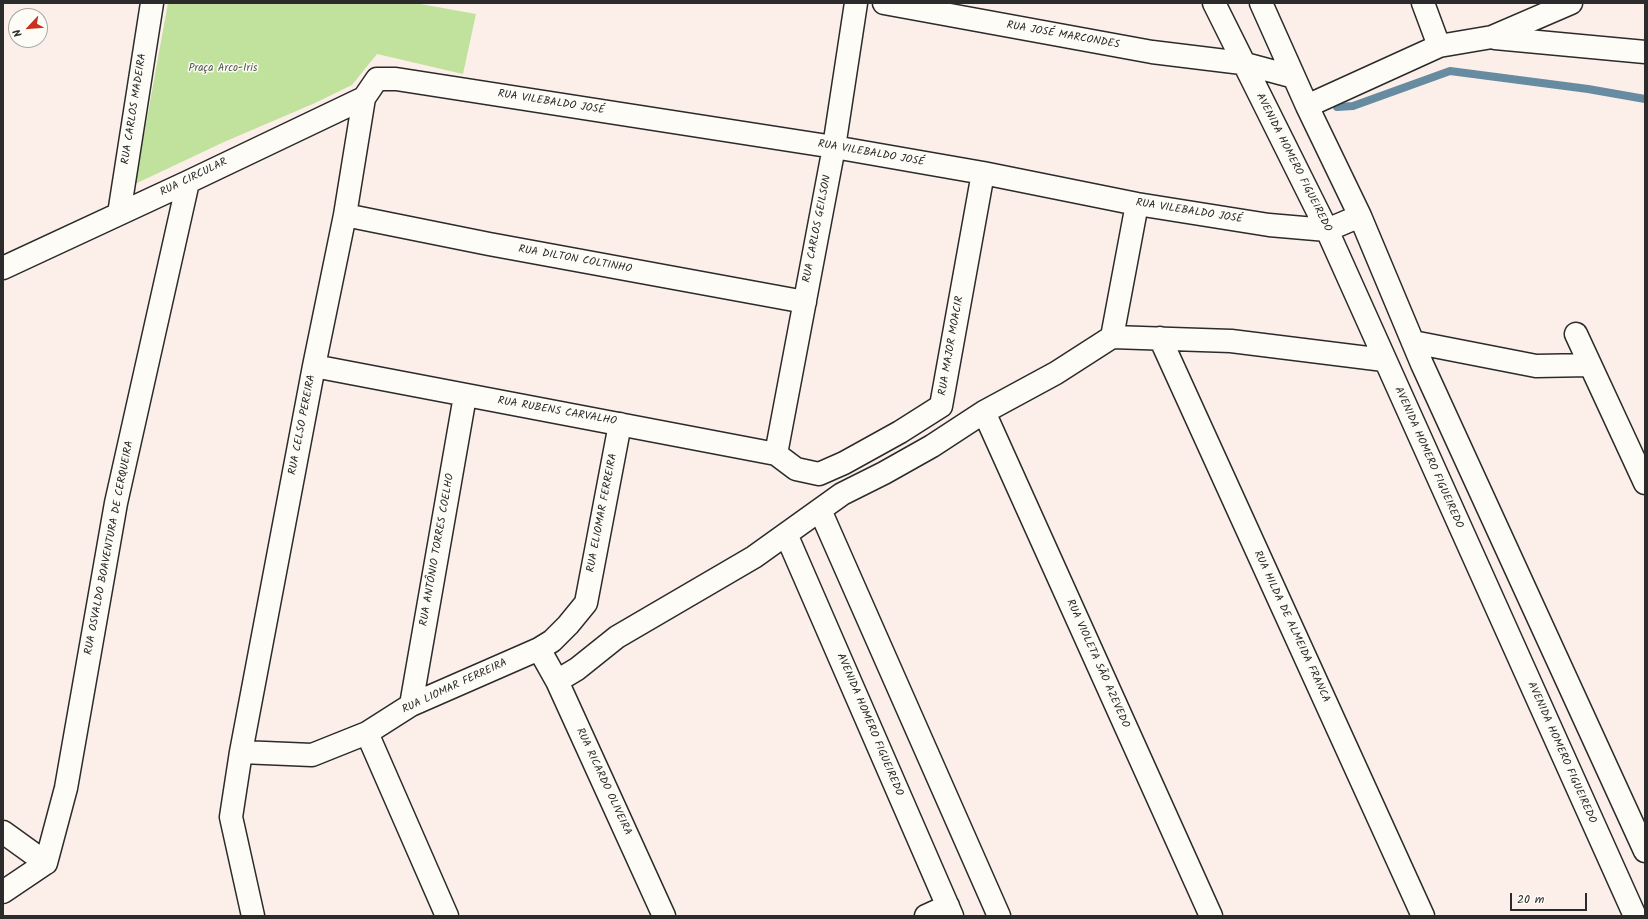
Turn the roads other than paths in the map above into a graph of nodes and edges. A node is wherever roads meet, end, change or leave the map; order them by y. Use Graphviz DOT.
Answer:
graph roads {
  1 [pos="152,3"];
  2 [pos="856,3"];
  3 [pos="884,3"];
  4 [pos="1214,3"];
  5 [pos="1261,3"];
  6 [pos="1423,3"];
  7 [pos="1571,3"];
  8 [pos="1492,37"];
  9 [pos="1439,46"];
  10 [pos="1645,52"];
  11 [pos="1242,62"];
  12 [pos="1294,77"];
  13 [pos="364,98"];
  14 [pos="1307,106"];
  15 [pos="834,147"];
  16 [pos="983,173"];
  17 [pos="188,182"];
  18 [pos="1137,204"];
  19 [pos="119,214"];
  20 [pos="345,215"];
  21 [pos="1360,216"];
  22 [pos="1326,230"];
  23 [pos="3,268"];
  24 [pos="805,302"];
  25 [pos="1576,334"];
  26 [pos="1112,337"];
  27 [pos="1160,338"];
  28 [pos="1413,342"];
  29 [pos="1384,360"];
  30 [pos="1590,365"];
  31 [pos="314,366"];
  32 [pos="464,396"];
  33 [pos="984,412"];
  34 [pos="620,424"];
  35 [pos="776,454"];
  36 [pos="796,469"];
  37 [pos="1645,483"];
  38 [pos="820,510"];
  39 [pos="786,534"];
  40 [pos="586,604"];
  41 [pos="539,649"];
  42 [pos="557,681"];
  43 [pos="411,705"];
  44 [pos="367,733"];
  45 [pos="241,752"];
  46 [pos="3,832"];
  47 [pos="1645,851"];
  48 [pos="46,863"];
  49 [pos="3,892"];
  50 [pos="950,911"];
  51 [pos="253,916"];
  52 [pos="447,916"];
  53 [pos="664,916"];
  54 [pos="926,916"];
  55 [pos="999,916"];
  56 [pos="1211,916"];
  57 [pos="1423,916"];
  58 [pos="1635,916"];
  1 -- 19 [label="street, RUA CARLOS MADEIRA"];
  2 -- 15 [label="street, RUA CARLOS GEILSON"];
  3 -- 11 [label="street, RUA JOSÉ MARCONDES"];
  4 -- 11 [label="street, AVENIDA HOMERO FIGUEIREDO"];
  5 -- 12 [label="street"];
  6 -- 9 [label="street"];
  7 -- 8 [label="street"];
  8 -- 9 [label="street"];
  8 -- 10 [label="street"];
  9 -- 14 [label="street"];
  11 -- 12 [label="street, RUA JOSÉ MARCONDES"];
  11 -- 22 [label="street, AVENIDA HOMERO FIGUEIREDO"];
  12 -- 14 [label="street"];
  13 -- 15 [label="street, RUA VILEBALDO JOSÉ"];
  13 -- 17 [label="street, RUA CIRCULAR"];
  13 -- 20 [label="street, RUA CELSO PEREIRA"];
  14 -- 21 [label="street"];
  15 -- 16 [label="street, RUA VILEBALDO JOSÉ"];
  15 -- 24 [label="street, RUA CARLOS GEILSON"];
  16 -- 18 [label="street, RUA VILEBALDO JOSÉ"];
  16 -- 36 [label="street, RUA MAJOR MOACIR"];
  17 -- 19 [label="street, RUA CIRCULAR"];
  17 -- 48 [label="street, RUA OSVALDO BOAVENTURA DE CERQUEIRA"];
  18 -- 22 [label="street, RUA VILEBALDO JOSÉ"];
  18 -- 26 [label="street"];
  19 -- 23 [label="street, RUA CIRCULAR"];
  20 -- 24 [label="street, RUA DILTON COLTINHO"];
  20 -- 31 [label="street, RUA CELSO PEREIRA"];
  21 -- 22 [label="street, RUA VILEBALDO JOSÉ"];
  21 -- 28 [label="street"];
  22 -- 29 [label="street, AVENIDA HOMERO FIGUEIREDO"];
  24 -- 35 [label="street, RUA CARLOS GEILSON"];
  25 -- 30 [label="street"];
  26 -- 27 [label="street"];
  26 -- 33 [label="street"];
  27 -- 29 [label="street"];
  27 -- 57 [label="street, RUA HILDA DE ALMEIDA FRANCA"];
  28 -- 30 [label="street"];
  28 -- 47 [label="street"];
  29 -- 58 [label="street, AVENIDA HOMERO FIGUEIREDO"];
  30 -- 37 [label="street"];
  31 -- 32 [label="street, RUA RUBENS CARVALHO"];
  31 -- 45 [label="street, RUA CELSO PEREIRA"];
  32 -- 34 [label="street, RUA RUBENS CARVALHO"];
  32 -- 43 [label="street, RUA ANTÔNIO TORRES COELHO"];
  33 -- 38 [label="street"];
  33 -- 56 [label="street, RUA VIOLETA SÃO AZEVEDO"];
  34 -- 35 [label="street, RUA RUBENS CARVALHO"];
  34 -- 40 [label="street, RUA ELIOMAR FERREIRA"];
  35 -- 36 [label="street, RUA RUBENS CARVALHO"];
  38 -- 39 [label="street"];
  38 -- 55 [label="street"];
  39 -- 42 [label="street"];
  39 -- 50 [label="street, AVENIDA HOMERO FIGUEIREDO"];
  40 -- 41 [label="street, RUA LIOMAR FERREIRA"];
  41 -- 42 [label="street, RUA RICARDO OLIVEIRA"];
  41 -- 43 [label="street, RUA LIOMAR FERREIRA"];
  42 -- 53 [label="street, RUA RICARDO OLIVEIRA"];
  43 -- 44 [label="street, RUA LIOMAR FERREIRA"];
  44 -- 45 [label="street, RUA LIOMAR FERREIRA"];
  44 -- 52 [label="street"];
  45 -- 51 [label="street, RUA CELSO PEREIRA"];
  46 -- 48 [label="street"];
  48 -- 49 [label="street"];
  50 -- 54 [label="street"];
}
